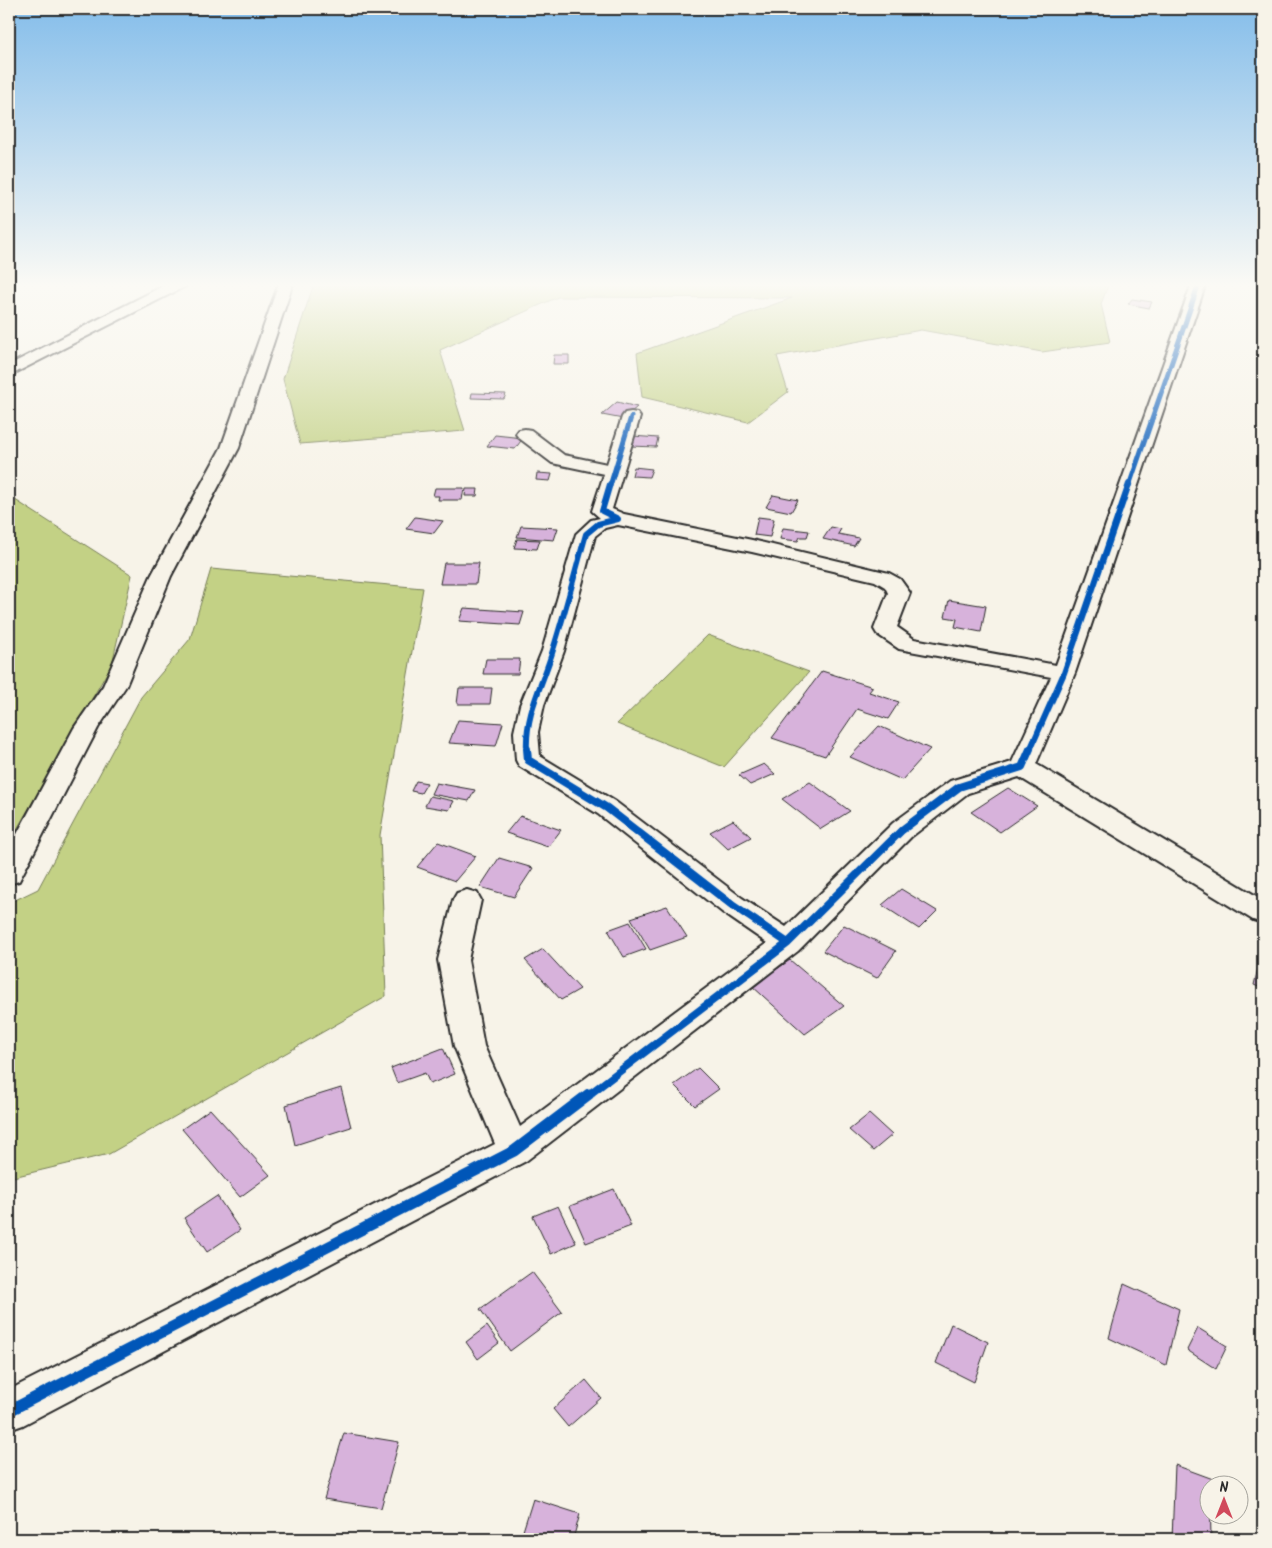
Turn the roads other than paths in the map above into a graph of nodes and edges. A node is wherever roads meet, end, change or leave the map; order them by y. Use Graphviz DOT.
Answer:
graph roads {
  1 [pos="40,355"];
  2 [pos="261,355"];
  3 [pos="1174,355"];
  4 [pos="9,372"];
  5 [pos="631,417"];
  6 [pos="525,434"];
  7 [pos="614,471"];
  8 [pos="618,520"];
  9 [pos="1064,673"];
  10 [pos="1022,768"];
  11 [pos="9,874"];
  12 [pos="467,900"];
  13 [pos="1263,914"];
  14 [pos="788,942"];
  15 [pos="514,1151"];
  16 [pos="9,1411"];
  1 -- 4 [label="street"];
  2 -- 11 [label="street"];
  3 -- 9 [label="street"];
  5 -- 7 [label="street"];
  6 -- 7 [label="street"];
  7 -- 8 [label="street"];
  8 -- 9 [label="street"];
  8 -- 14 [label="street"];
  9 -- 10 [label="street"];
  10 -- 13 [label="street"];
  10 -- 14 [label="street"];
  12 -- 15 [label="street"];
  14 -- 15 [label="street"];
  15 -- 16 [label="street"];
}
